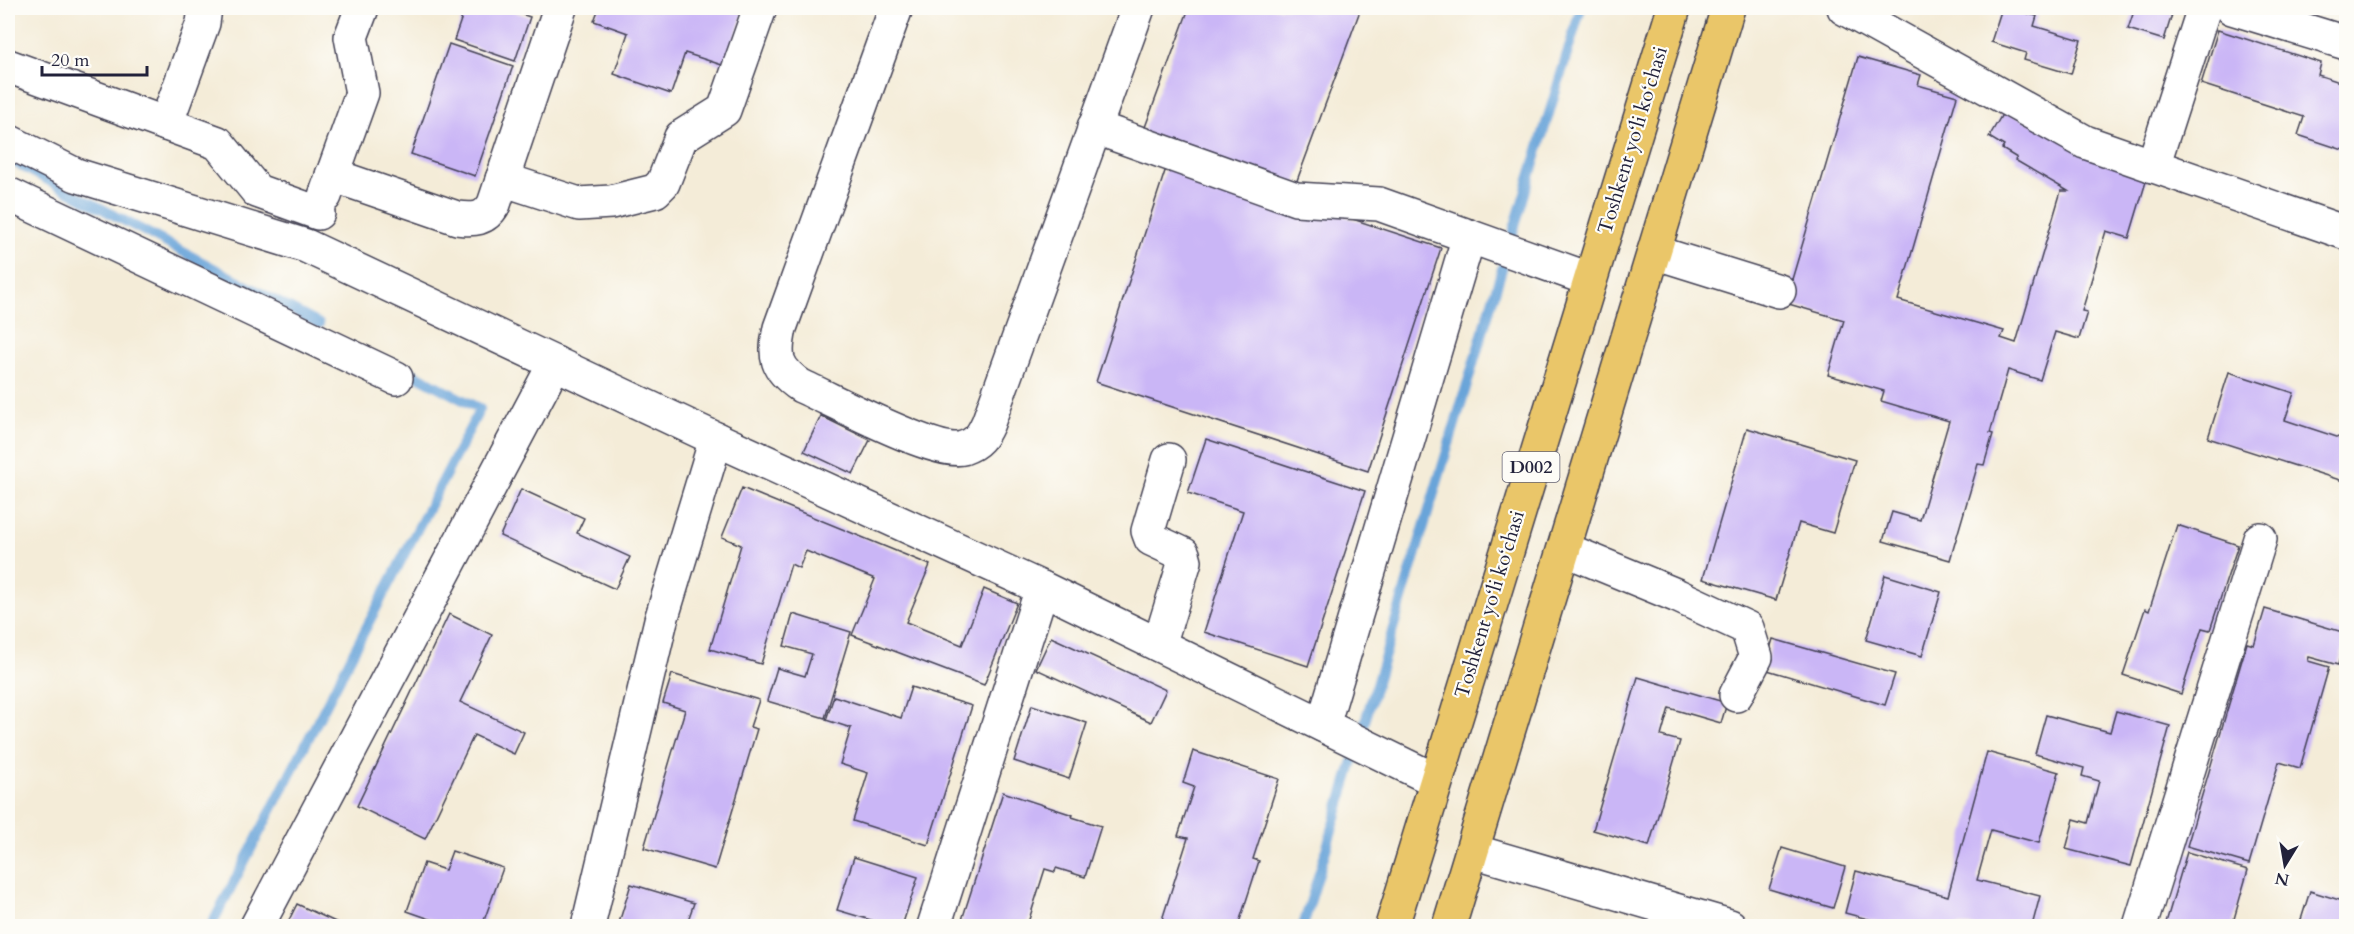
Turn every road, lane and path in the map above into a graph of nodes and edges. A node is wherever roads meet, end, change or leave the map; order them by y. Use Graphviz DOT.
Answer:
graph roads {
  1 [pos="205,8"];
  2 [pos="362,8"];
  3 [pos="560,8"];
  4 [pos="760,8"];
  5 [pos="896,8"];
  6 [pos="1138,8"];
  7 [pos="1674,8"];
  8 [pos="1728,8"];
  9 [pos="1844,8"];
  10 [pos="2204,8"];
  11 [pos="2232,8"];
  12 [pos="2346,44"];
  13 [pos="8,66"];
  14 [pos="166,124"];
  15 [pos="1094,127"];
  16 [pos="8,141"];
  17 [pos="2153,166"];
  18 [pos="332,175"];
  19 [pos="502,179"];
  20 [pos="8,194"];
  21 [pos="318,213"];
  22 [pos="2346,233"];
  23 [pos="1479,239"];
  24 [pos="306,246"];
  25 [pos="1654,252"];
  26 [pos="1589,279"];
  27 [pos="1779,291"];
  28 [pos="555,363"];
  29 [pos="396,378"];
  30 [pos="716,440"];
  31 [pos="1169,460"];
  32 [pos="2260,539"];
  33 [pos="1564,549"];
  34 [pos="1042,588"];
  35 [pos="1159,645"];
  36 [pos="1736,695"];
  37 [pos="1347,737"];
  38 [pos="1435,780"];
  39 [pos="1473,851"];
  40 [pos="257,927"];
  41 [pos="588,927"];
  42 [pos="934,927"];
  43 [pos="1392,927"];
  44 [pos="1449,927"];
  45 [pos="1730,927"];
  46 [pos="2140,927"];
  1 -- 14 [label="street"];
  2 -- 18 [label="street"];
  3 -- 19 [label="street"];
  4 -- 19 [label="street"];
  5 -- 15 [label="street"];
  6 -- 15 [label="street"];
  7 -- 26 [label="highway, Toshkent yo‘li ko‘chasi / D002"];
  8 -- 25 [label="highway, D002"];
  9 -- 17 [label="street"];
  10 -- 17 [label="street"];
  11 -- 12 [label="street"];
  13 -- 14 [label="street"];
  14 -- 21 [label="street"];
  15 -- 23 [label="street"];
  16 -- 24 [label="street"];
  17 -- 22 [label="street"];
  18 -- 19 [label="street"];
  18 -- 21 [label="street"];
  20 -- 29 [label="street"];
  21 -- 24 [label="street"];
  23 -- 26 [label="street"];
  23 -- 37 [label="street"];
  24 -- 28 [label="street"];
  25 -- 27 [label="street"];
  25 -- 33 [label="highway, D002"];
  26 -- 38 [label="highway, Toshkent yo‘li ko‘chasi / D002"];
  28 -- 30 [label="street"];
  28 -- 40 [label="street"];
  30 -- 34 [label="street"];
  30 -- 41 [label="street"];
  31 -- 35 [label="street"];
  32 -- 46 [label="street"];
  33 -- 36 [label="street"];
  33 -- 39 [label="highway, D002"];
  34 -- 35 [label="street"];
  34 -- 42 [label="street"];
  35 -- 37 [label="street"];
  37 -- 38 [label="street"];
  38 -- 43 [label="highway, Toshkent yo‘li ko‘chasi / D002"];
  39 -- 44 [label="highway, D002"];
  39 -- 45 [label="street"];
}
